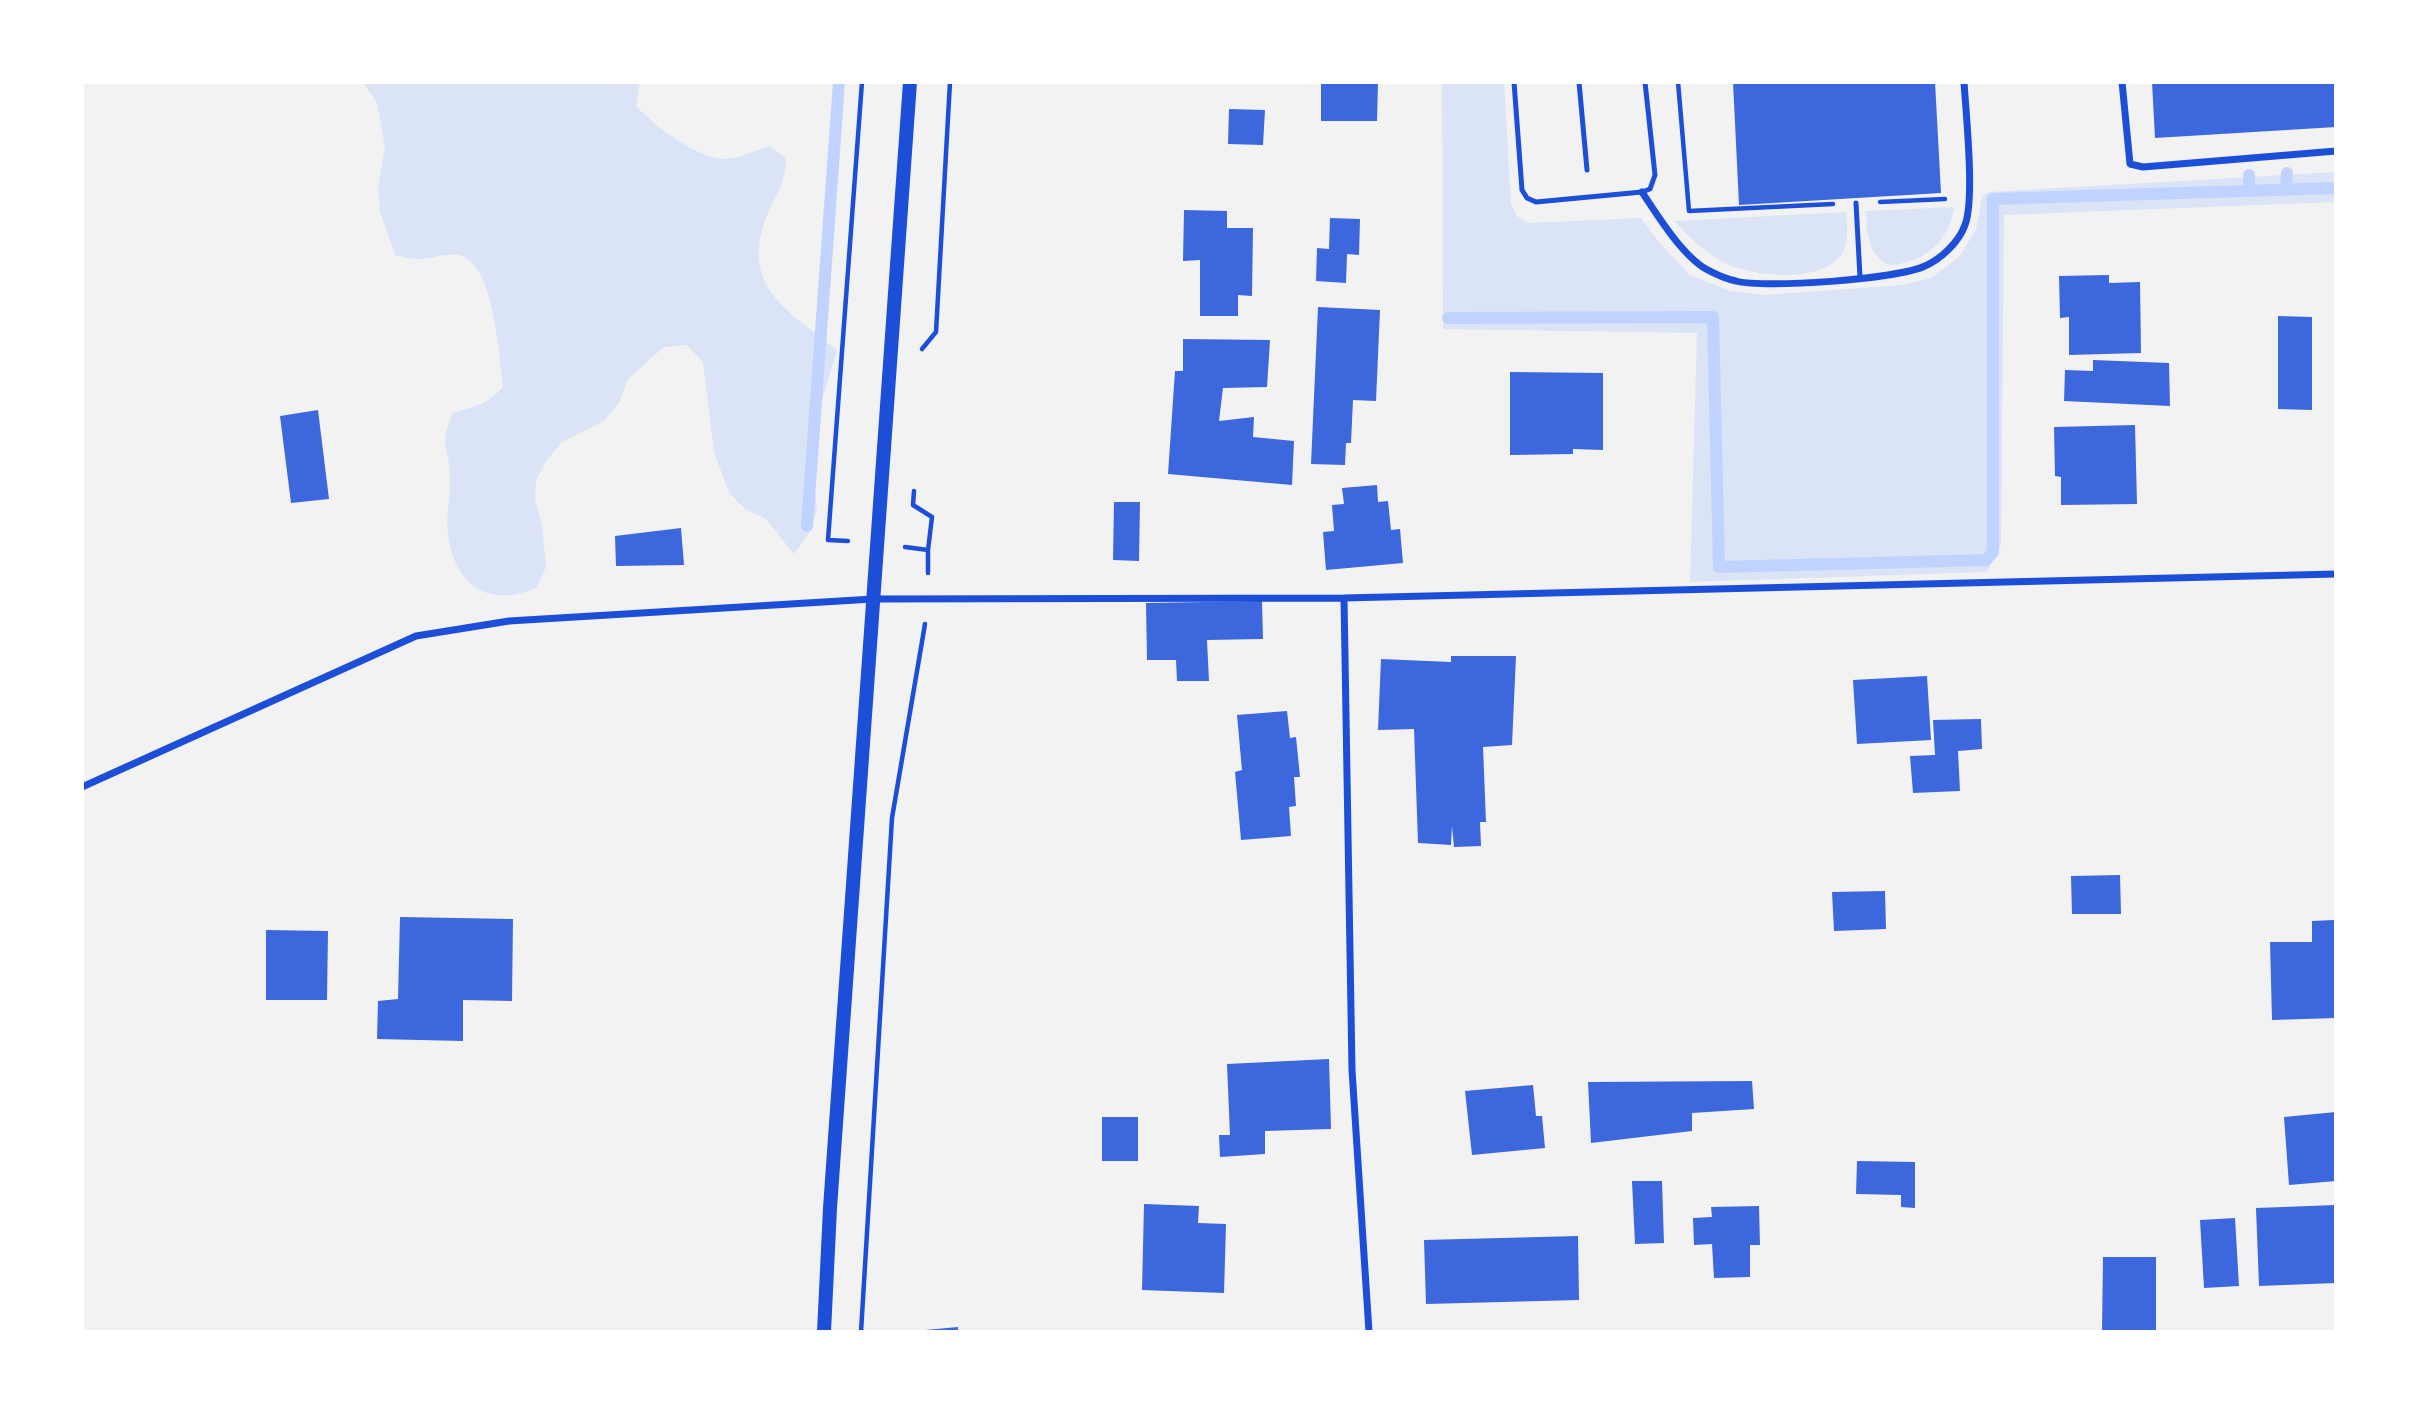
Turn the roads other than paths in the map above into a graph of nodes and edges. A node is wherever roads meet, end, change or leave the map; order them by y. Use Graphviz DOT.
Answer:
graph roads {
  1 [pos="909,82"];
  2 [pos="1514,82"];
  3 [pos="1579,82"];
  4 [pos="1645,82"];
  5 [pos="1964,82"];
  6 [pos="2122,82"];
  7 [pos="2336,151"];
  8 [pos="1587,170"];
  9 [pos="1642,192"];
  10 [pos="1856,203"];
  11 [pos="1860,277"];
  12 [pos="2336,574"];
  13 [pos="1344,598"];
  14 [pos="873,599"];
  15 [pos="82,787"];
  16 [pos="824,1332"];
  17 [pos="1369,1332"];
  1 -- 14 [label="main road"];
  2 -- 9 [label="lane"];
  3 -- 8 [label="lane"];
  4 -- 9 [label="lane"];
  5 -- 11 [label="street"];
  6 -- 7 [label="street"];
  9 -- 11 [label="street"];
  10 -- 11 [label="lane"];
  12 -- 13 [label="street"];
  13 -- 14 [label="street"];
  13 -- 17 [label="street"];
  14 -- 15 [label="street"];
  14 -- 16 [label="main road"];
}
